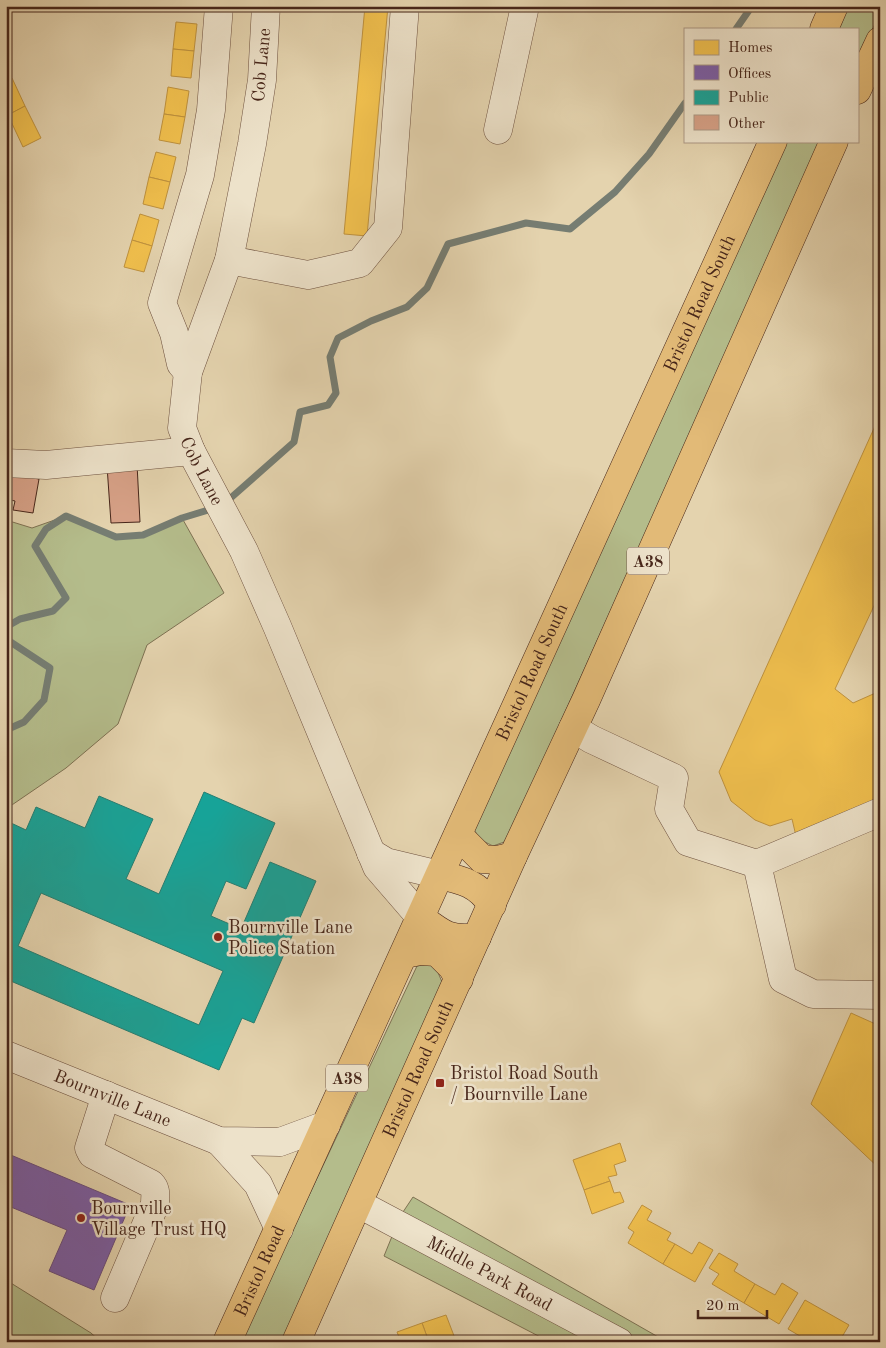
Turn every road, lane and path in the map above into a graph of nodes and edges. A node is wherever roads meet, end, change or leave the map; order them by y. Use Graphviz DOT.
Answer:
graph roads {
  1 [pos="219,6"];
  2 [pos="266,6"];
  3 [pos="406,6"];
  4 [pos="525,6"];
  5 [pos="834,6"];
  6 [pos="824,28"];
  7 [pos="880,41"];
  8 [pos="858,88"];
  9 [pos="498,130"];
  10 [pos="774,142"];
  11 [pos="834,142"];
  12 [pos="228,260"];
  13 [pos="188,372"];
  14 [pos="191,452"];
  15 [pos="6,463"];
  16 [pos="573,728"];
  17 [pos="880,812"];
  18 [pos="458,836"];
  19 [pos="371,853"];
  20 [pos="513,856"];
  21 [pos="757,864"];
  22 [pos="440,875"];
  23 [pos="492,905"];
  24 [pos="421,918"];
  25 [pos="477,937"];
  26 [pos="405,954"];
  27 [pos="459,979"];
  28 [pos="880,995"];
  29 [pos="6,1054"];
  30 [pos="106,1095"];
  31 [pos="326,1125"];
  32 [pos="219,1141"];
  33 [pos="291,1202"];
  34 [pos="358,1204"];
  35 [pos="279,1229"];
  36 [pos="115,1298"];
  37 [pos="227,1342"];
  38 [pos="296,1342"];
  39 [pos="619,1342"];
  1 -- 13 [label="street"];
  2 -- 12 [label="street, Cob Lane"];
  3 -- 12 [label="street"];
  4 -- 9 [label="street"];
  5 -- 6 [label="highway"];
  7 -- 8 [label="highway"];
  10 -- 18 [label="highway, Bristol Road South / A38"];
  11 -- 16 [label="highway, Bristol Road South / A38"];
  12 -- 13 [label="street, Cob Lane"];
  13 -- 14 [label="street, Cob Lane"];
  14 -- 15 [label="street"];
  14 -- 19 [label="street, Cob Lane"];
  16 -- 20 [label="highway, Bristol Road South / A38"];
  16 -- 21 [label="street"];
  17 -- 21 [label="street"];
  18 -- 20 [label="highway"];
  18 -- 22 [label="highway, Bristol Road South / A38"];
  19 -- 22 [label="street"];
  19 -- 24 [label="street, Cob Lane"];
  20 -- 23 [label="highway, Bristol Road South / A38"];
  21 -- 28 [label="street"];
  22 -- 23 [label="highway"];
  22 -- 24 [label="highway, Bristol Road South / A38"];
  23 -- 25 [label="highway, Bristol Road South / A38"];
  24 -- 25 [label="highway"];
  24 -- 26 [label="highway, Bristol Road South / A38"];
  25 -- 27 [label="highway, Bristol Road South / A38"];
  26 -- 27 [label="highway"];
  26 -- 31 [label="highway, Bristol Road South / A38"];
  27 -- 34 [label="highway, Bristol Road South / A38"];
  29 -- 30 [label="street, Bournville Lane"];
  30 -- 32 [label="street, Bournville Lane"];
  30 -- 36 [label="street"];
  31 -- 32 [label="street, Bournville Lane"];
  31 -- 33 [label="highway, Bristol Road South / A38"];
  32 -- 35 [label="street, Bournville Lane"];
  33 -- 35 [label="highway, Bristol Road / A38"];
  34 -- 38 [label="highway, A38"];
  34 -- 39 [label="street, Middle Park Road"];
  35 -- 37 [label="highway, Bristol Road / A38"];
}
